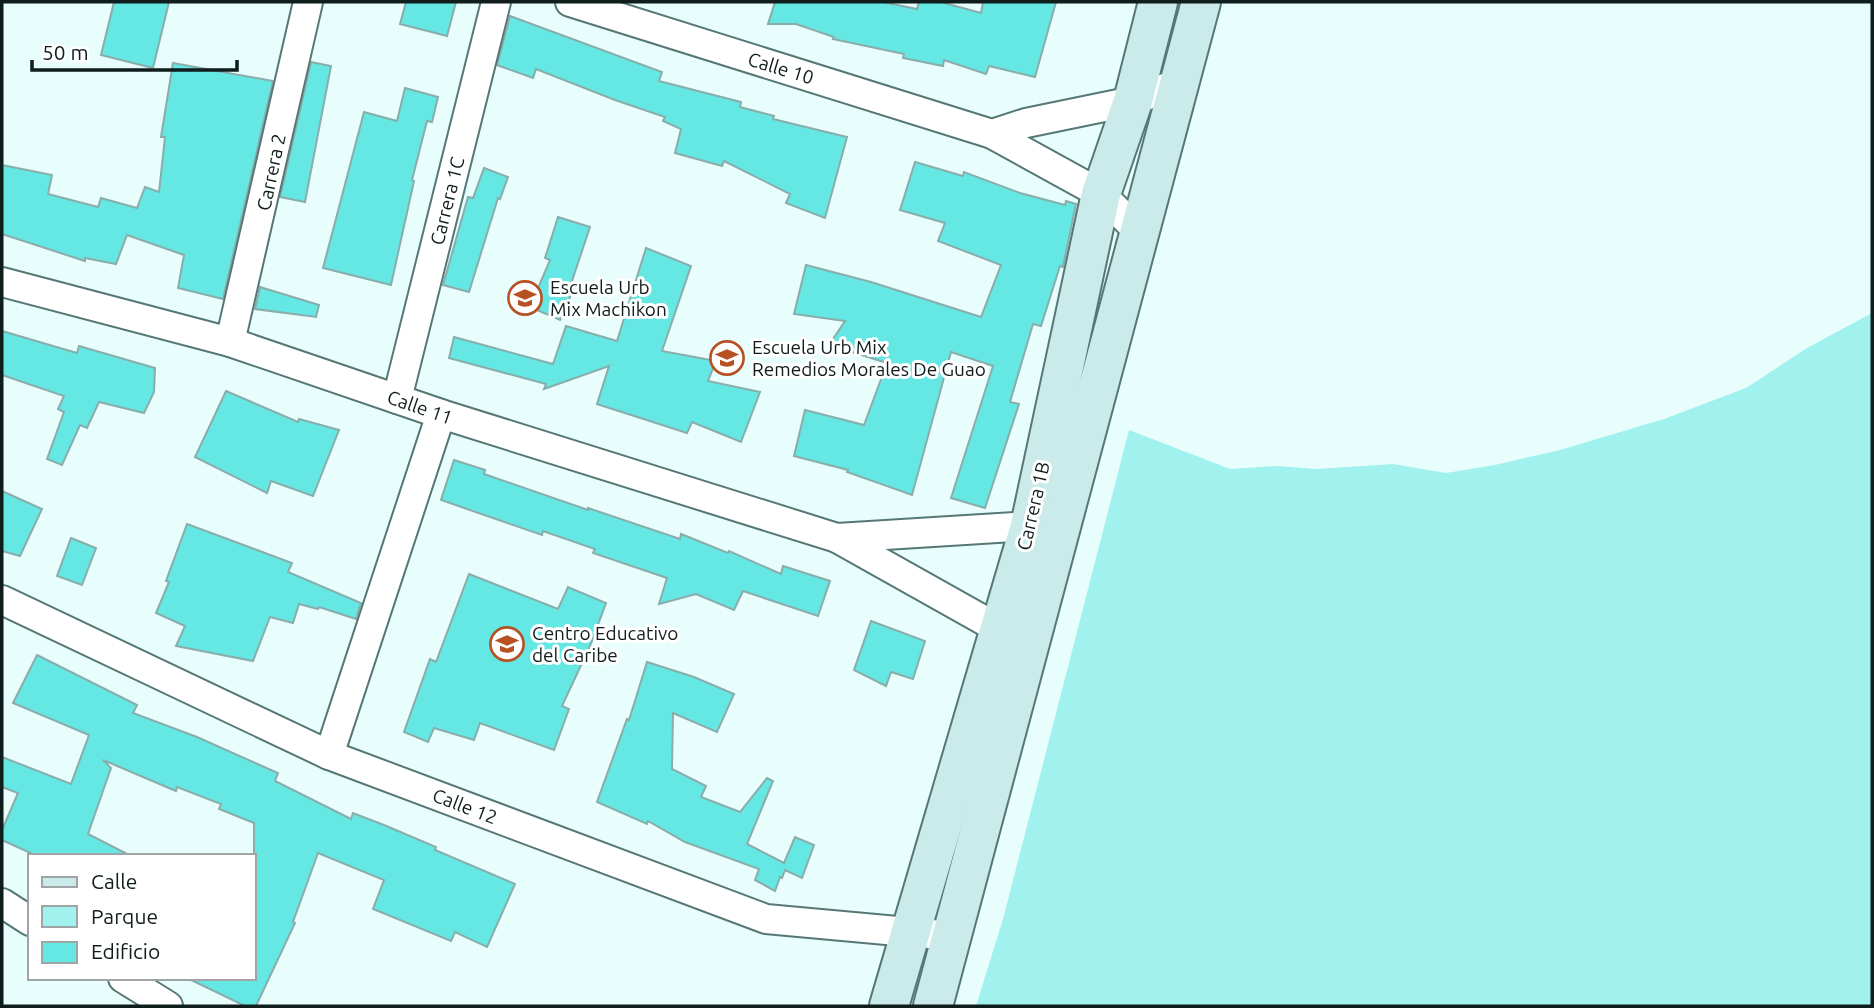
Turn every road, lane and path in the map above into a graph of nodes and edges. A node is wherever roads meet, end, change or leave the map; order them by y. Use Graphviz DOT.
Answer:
graph roads {
  1 [pos="308,2"];
  2 [pos="496,2"];
  3 [pos="570,2"];
  4 [pos="1158,2"];
  5 [pos="1201,2"];
  6 [pos="1180,82"];
  7 [pos="1133,101"];
  8 [pos="992,134"];
  9 [pos="1101,194"];
  10 [pos="1140,233"];
  11 [pos="2,282"];
  12 [pos="230,342"];
  13 [pos="397,399"];
  14 [pos="441,414"];
  15 [pos="1047,523"];
  16 [pos="837,538"];
  17 [pos="2,600"];
  18 [pos="1016,633"];
  19 [pos="329,755"];
  20 [pos="2,903"];
  21 [pos="28,920"];
  22 [pos="909,932"];
  23 [pos="952,936"];
  24 [pos="126,980"];
  25 [pos="168,1006"];
  26 [pos="889,1006"];
  27 [pos="933,1006"];
  1 -- 12 [label="street, Carrera 2"];
  2 -- 13 [label="street, Carrera 1C"];
  3 -- 8 [label="street, Calle 10"];
  4 -- 7 [label="street, Carrera 1B"];
  5 -- 6 [label="street, Carrera 1B"];
  6 -- 7 [label="street"];
  6 -- 10 [label="street, Carrera 1B"];
  7 -- 8 [label="street"];
  7 -- 9 [label="street, Carrera 1B"];
  8 -- 9 [label="street, Calle 10"];
  9 -- 10 [label="street, Calle 10"];
  9 -- 15 [label="street, Carrera 1B"];
  10 -- 15 [label="street, Carrera 1B"];
  11 -- 12 [label="street, Calle 11"];
  12 -- 13 [label="street, Calle 11"];
  13 -- 14 [label="street, Calle 11"];
  14 -- 16 [label="street, Calle 11"];
  14 -- 19 [label="street"];
  15 -- 16 [label="street"];
  15 -- 18 [label="street, Carrera 1B"];
  16 -- 18 [label="street"];
  17 -- 19 [label="street, Calle 12"];
  18 -- 22 [label="street, Carrera 1B"];
  18 -- 23 [label="street, Carrera 1B"];
  19 -- 22 [label="street, Calle 12"];
  20 -- 21 [label="street"];
  22 -- 23 [label="street, Calle 12"];
  22 -- 26 [label="street, Carrera 1B"];
  23 -- 27 [label="street, Carrera 1B"];
  24 -- 25 [label="street"];
}
